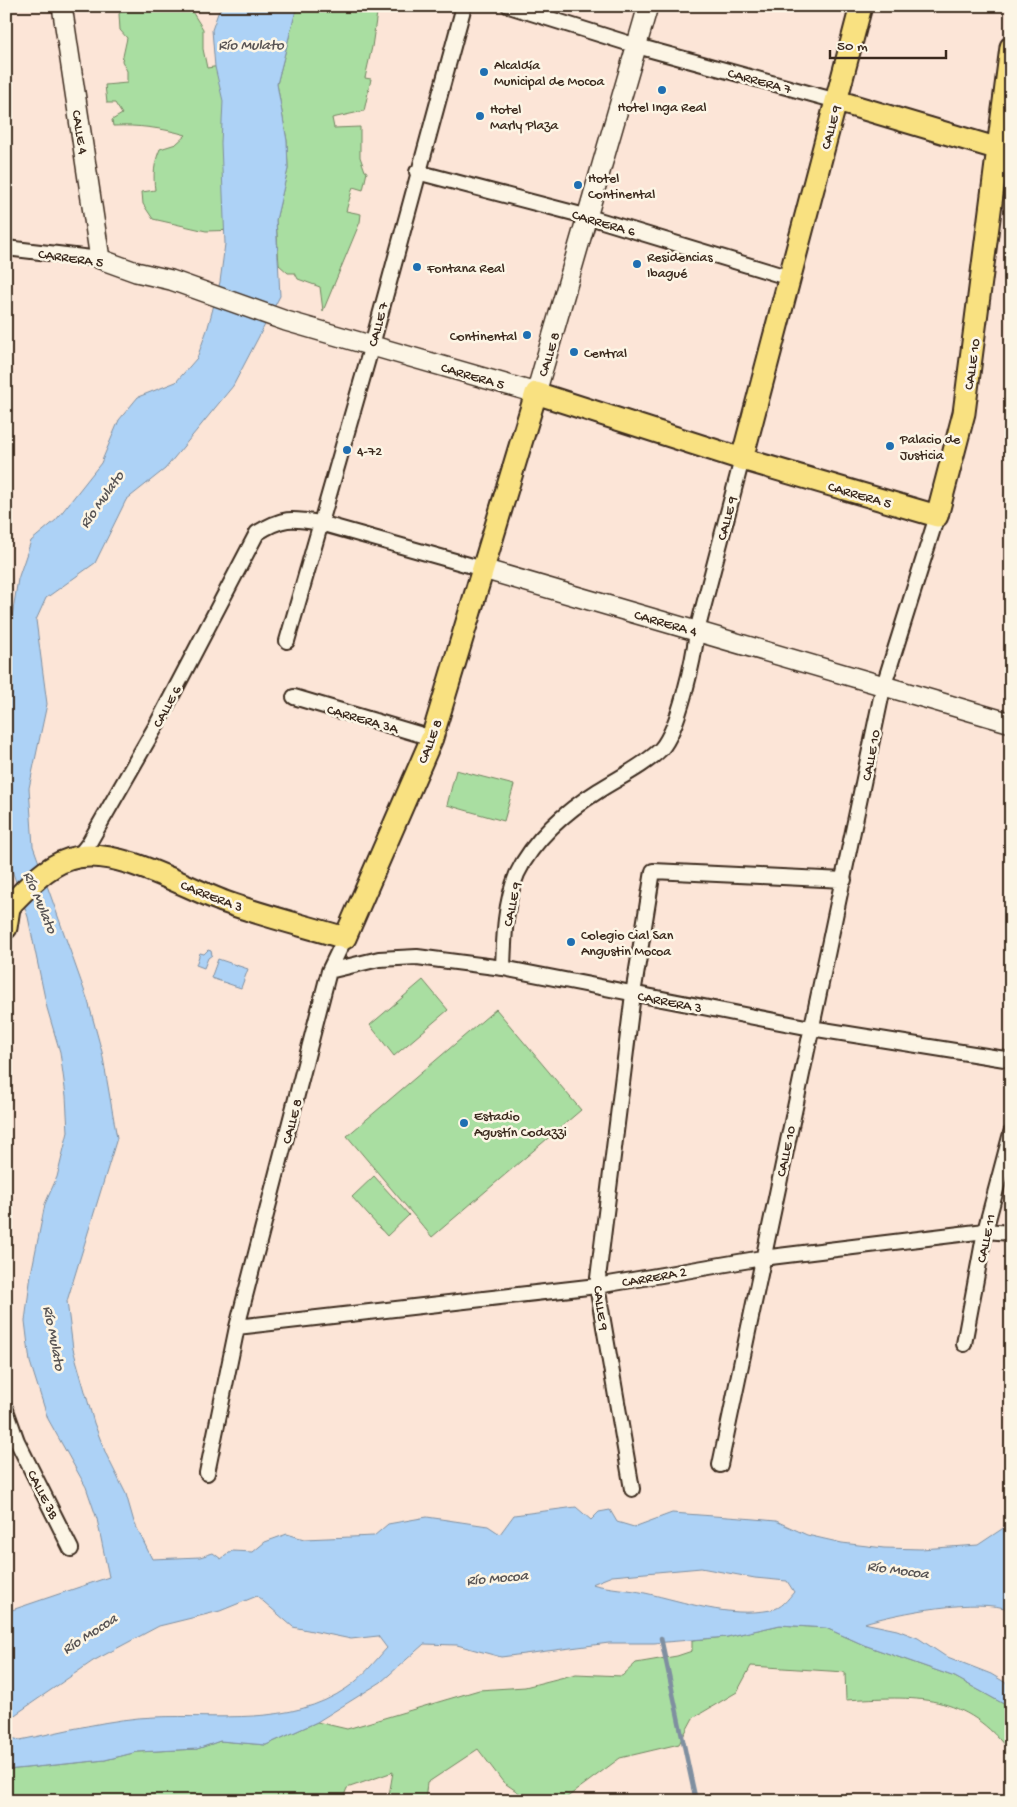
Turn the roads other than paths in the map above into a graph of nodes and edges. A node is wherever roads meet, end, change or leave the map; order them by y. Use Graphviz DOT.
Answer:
graph roads {
  1 [pos="62,6"];
  2 [pos="464,6"];
  3 [pos="509,6"];
  4 [pos="648,6"];
  5 [pos="861,6"];
  6 [pos="637,46"];
  7 [pos="1011,47"];
  8 [pos="837,101"];
  9 [pos="1005,150"];
  10 [pos="417,172"];
  11 [pos="589,217"];
  12 [pos="6,248"];
  13 [pos="100,259"];
  14 [pos="790,278"];
  15 [pos="372,345"];
  16 [pos="536,393"];
  17 [pos="742,459"];
  18 [pos="937,516"];
  19 [pos="320,523"];
  20 [pos="483,569"];
  21 [pos="697,630"];
  22 [pos="287,641"];
  23 [pos="884,688"];
  24 [pos="294,698"];
  25 [pos="1011,723"];
  26 [pos="432,738"];
  27 [pos="78,857"];
  28 [pos="844,880"];
  29 [pos="9,910"];
  30 [pos="345,938"];
  31 [pos="503,968"];
  32 [pos="330,972"];
  33 [pos="633,994"];
  34 [pos="811,1028"];
  35 [pos="1011,1060"];
  36 [pos="1011,1133"];
  37 [pos="985,1231"];
  38 [pos="1011,1233"];
  39 [pos="762,1258"];
  40 [pos="597,1286"];
  41 [pos="237,1327"];
  42 [pos="964,1344"];
  43 [pos="6,1410"];
  44 [pos="720,1465"];
  45 [pos="207,1473"];
  46 [pos="632,1489"];
  47 [pos="71,1549"];
  1 -- 13 [label="main road, CALLE 4"];
  2 -- 10 [label="street, CALLE 7"];
  3 -- 6 [label="street, CARRERA 7"];
  4 -- 6 [label="main road, CALLE 8"];
  5 -- 8 [label="main road, CALLE 9"];
  6 -- 8 [label="street, CARRERA 7"];
  6 -- 11 [label="main road, CALLE 8"];
  7 -- 9 [label="main road, CALLE 10"];
  8 -- 9 [label="main road, CARRERA 7"];
  8 -- 14 [label="main road, CALLE 9"];
  9 -- 18 [label="main road, CALLE 10"];
  10 -- 11 [label="street, CARRERA 6"];
  10 -- 15 [label="street, CALLE 7"];
  11 -- 14 [label="street, CARRERA 6"];
  11 -- 16 [label="main road, CALLE 8"];
  12 -- 13 [label="street, CARRERA 5"];
  13 -- 15 [label="main road, CARRERA 5"];
  14 -- 17 [label="main road, CALLE 9"];
  15 -- 16 [label="main road, CARRERA 5"];
  15 -- 19 [label="street, CALLE 7"];
  16 -- 17 [label="main road, CARRERA 5"];
  16 -- 20 [label="main road, CALLE 8"];
  17 -- 18 [label="main road, CARRERA 5"];
  17 -- 21 [label="street, CALLE 9"];
  18 -- 23 [label="street, CALLE 10"];
  19 -- 20 [label="street, CARRERA 4"];
  19 -- 22 [label="street, CALLE 7"];
  19 -- 27 [label="street, CALLE 6"];
  20 -- 21 [label="main road, CARRERA 4"];
  20 -- 26 [label="main road, CALLE 8"];
  21 -- 23 [label="main road, CARRERA 4"];
  21 -- 31 [label="street, CALLE 9"];
  23 -- 25 [label="main road, CARRERA 4"];
  23 -- 28 [label="street, CALLE 10"];
  24 -- 26 [label="street, CARRERA 3A"];
  26 -- 30 [label="main road, CALLE 8"];
  27 -- 29 [label="main road"];
  27 -- 30 [label="main road, CARRERA 3"];
  28 -- 33 [label="street, CALLE 9"];
  28 -- 34 [label="street, CALLE 10"];
  30 -- 32 [label="street, CALLE 8"];
  31 -- 32 [label="street, CARRERA 3"];
  31 -- 33 [label="street, CARRERA 3"];
  32 -- 41 [label="street, CALLE 8"];
  33 -- 34 [label="street, CARRERA 3"];
  33 -- 40 [label="street, CALLE 9"];
  34 -- 35 [label="street, CARRERA 3"];
  34 -- 39 [label="street, CALLE 10"];
  36 -- 37 [label="street, CALLE 11"];
  37 -- 38 [label="street, CARRERA 2"];
  37 -- 39 [label="street, CARRERA 2"];
  37 -- 42 [label="street, CALLE 11"];
  39 -- 40 [label="street, CARRERA 2"];
  39 -- 44 [label="street, CALLE 10"];
  40 -- 41 [label="street, CARRERA 2"];
  40 -- 46 [label="street, CALLE 9"];
  41 -- 45 [label="street, CALLE 8"];
  43 -- 47 [label="street, CALLE 3B"];
}
